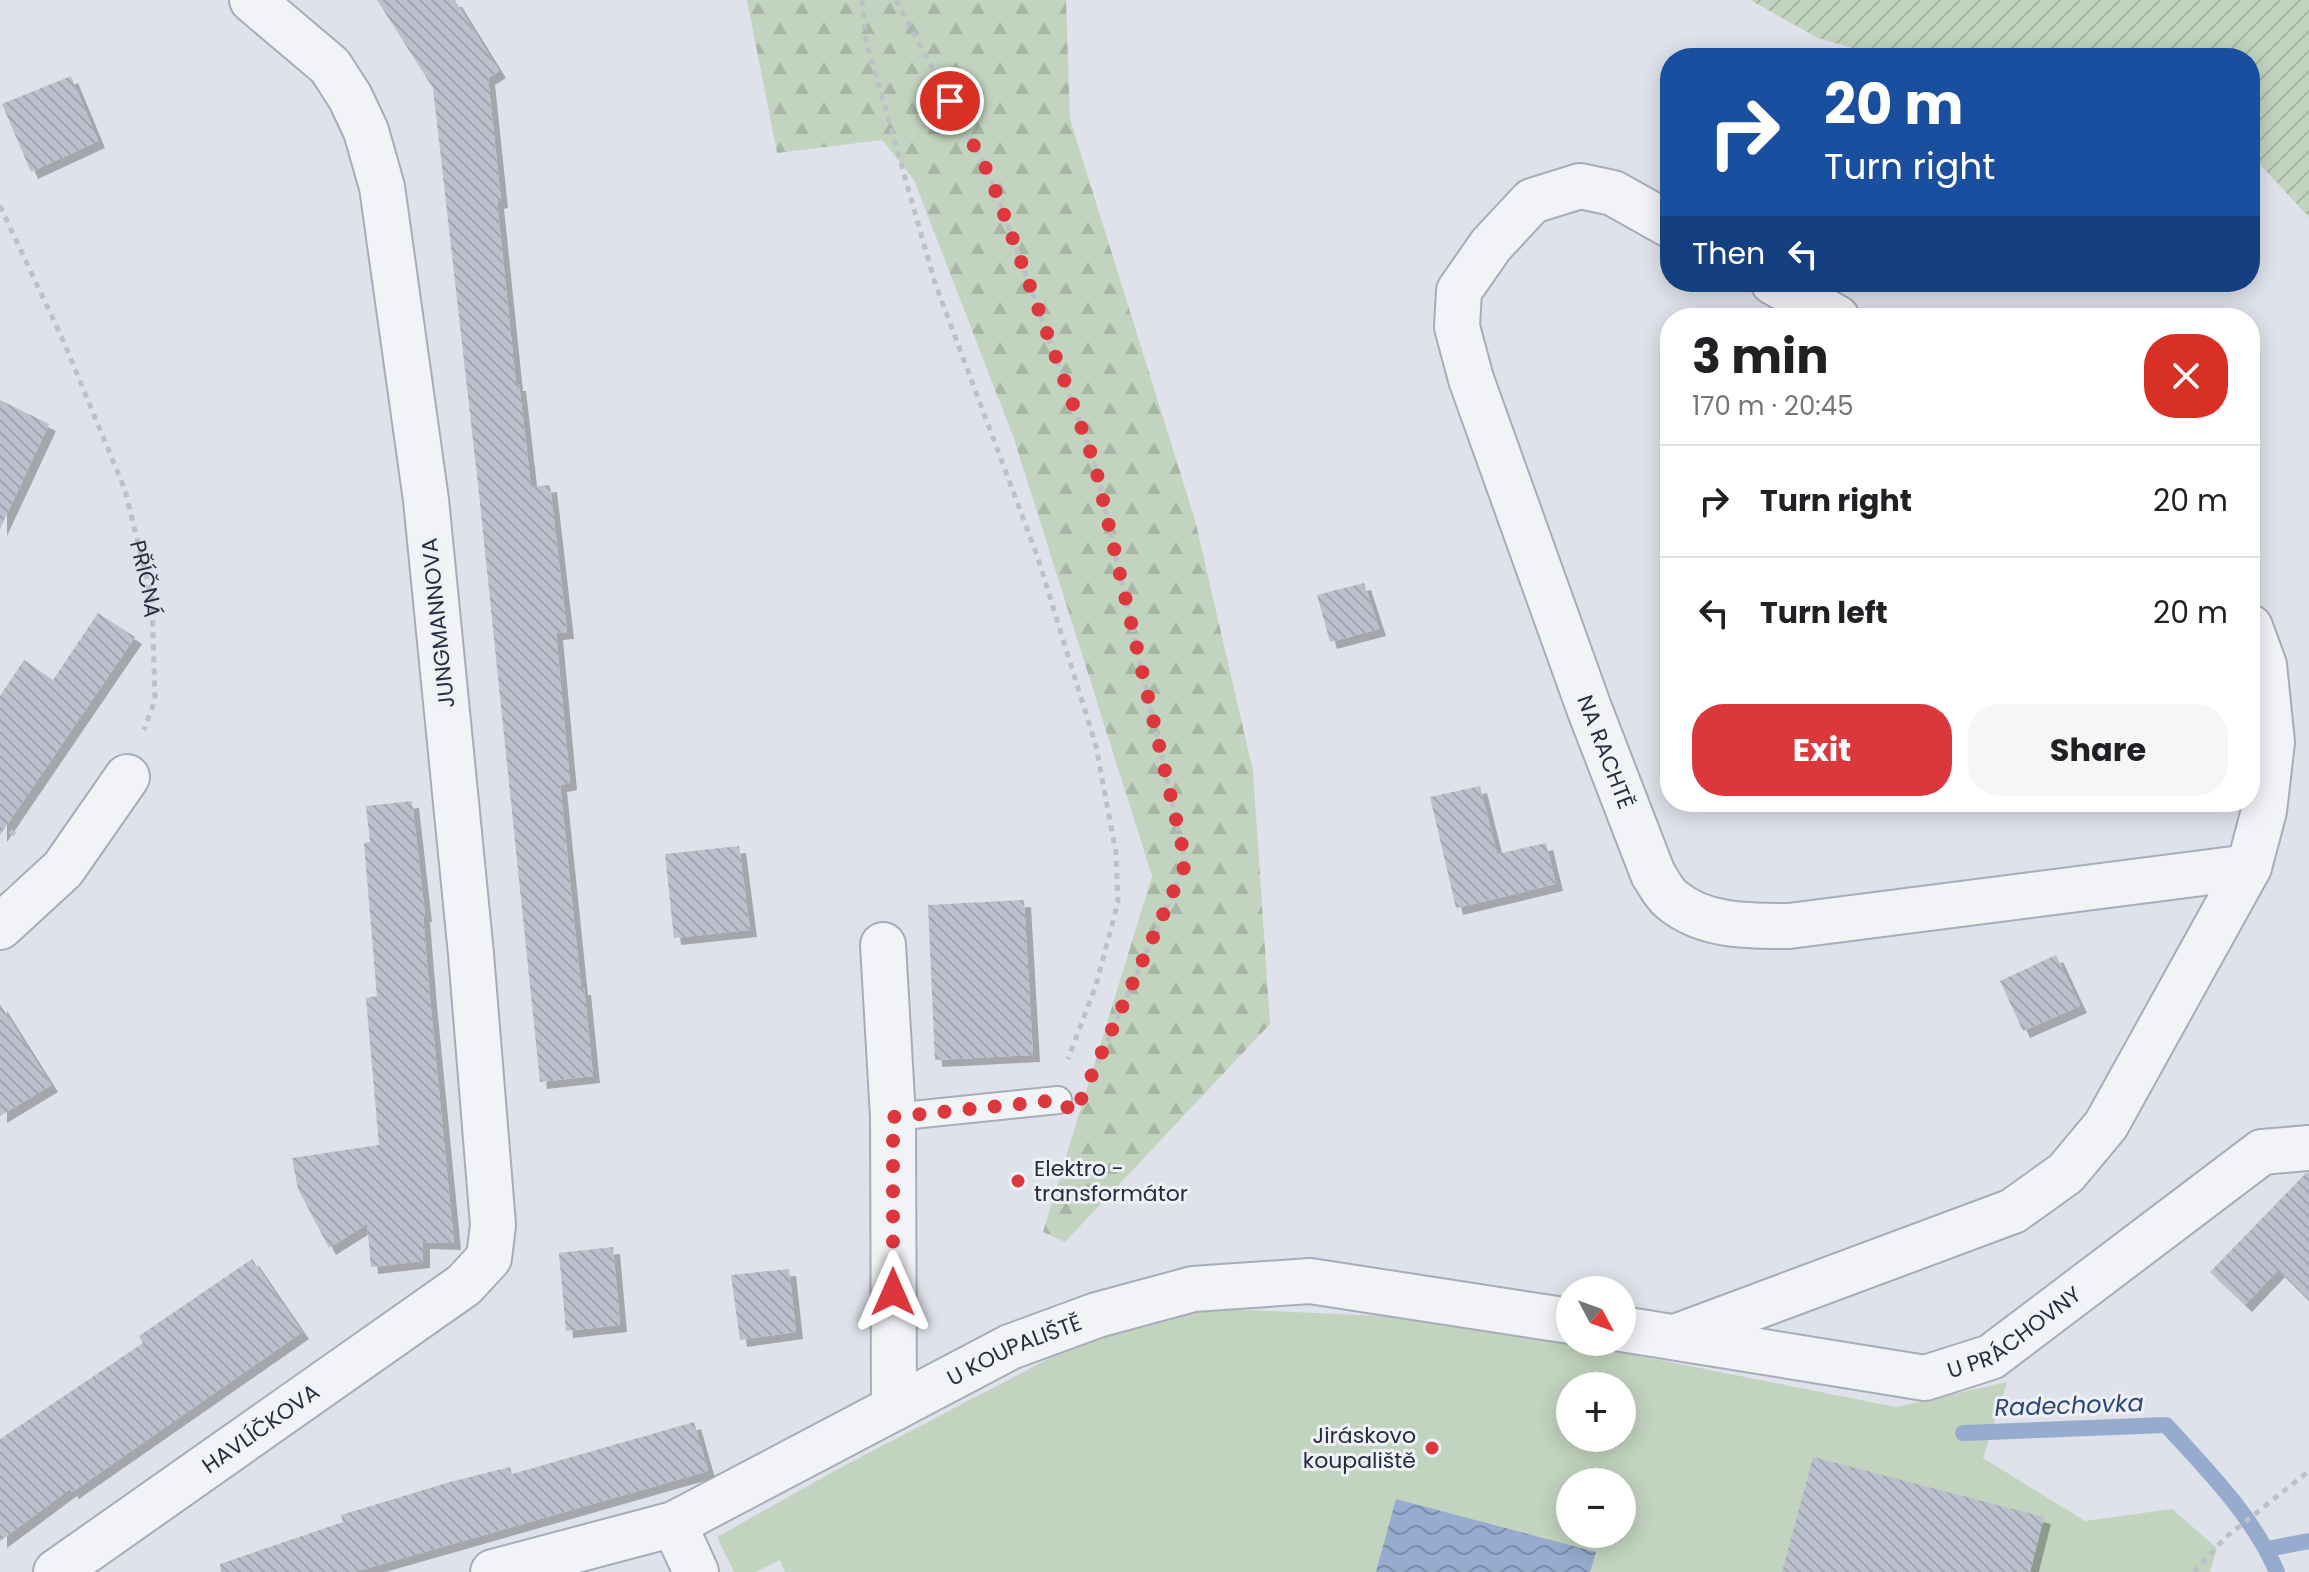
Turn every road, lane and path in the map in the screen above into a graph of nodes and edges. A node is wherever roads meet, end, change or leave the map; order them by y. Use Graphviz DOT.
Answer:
graph roads {
  1 [pos="252,0"];
  2 [pos="862,0"];
  3 [pos="896,0"];
  4 [pos="0,206"];
  5 [pos="1660,219"];
  6 [pos="1791,292"];
  7 [pos="1819,308"];
  8 [pos="2260,654"];
  9 [pos="127,777"];
  10 [pos="2249,867"];
  11 [pos="0,927"];
  12 [pos="883,945"];
  13 [pos="1055,1100"];
  14 [pos="893,1117"];
  15 [pos="2309,1148"];
  16 [pos="464,1285"];
  17 [pos="1556,1319"];
  18 [pos="1636,1331"];
  19 [pos="1675,1337"];
  20 [pos="894,1408"];
  21 [pos="2309,1471"];
  22 [pos="674,1524"];
  23 [pos="56,1572"];
  24 [pos="493,1572"];
  25 [pos="696,1572"];
  26 [pos="2194,1572"];
  1 -- 16 [label="street, JUNGMANNOVA"];
  2 -- 13 [label="path"];
  3 -- 13 [label="path"];
  4 -- 9 [label="path, PŘÍČNÁ"];
  5 -- 10 [label="street, NA RACHTĚ"];
  6 -- 7 [label="street"];
  8 -- 10 [label="street"];
  9 -- 11 [label="street"];
  10 -- 19 [label="street"];
  12 -- 14 [label="street"];
  13 -- 14 [label="lane"];
  14 -- 20 [label="street"];
  15 -- 19 [label="street, U PRÁCHOVNY"];
  16 -- 23 [label="street, HAVLÍČKOVA"];
  17 -- 20 [label="street, U KOUPALIŠTĚ"];
  18 -- 19 [label="street"];
  20 -- 22 [label="street, U KOUPALIŠTĚ"];
  21 -- 26 [label="path"];
  22 -- 24 [label="street, U KOUPALIŠTĚ"];
  22 -- 25 [label="street"];
}
